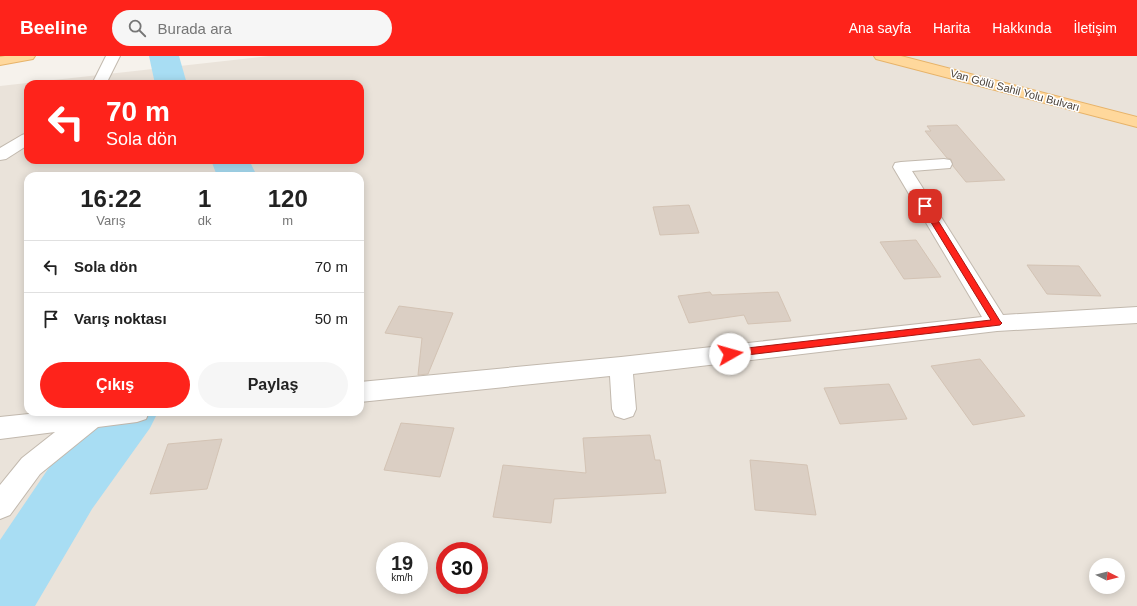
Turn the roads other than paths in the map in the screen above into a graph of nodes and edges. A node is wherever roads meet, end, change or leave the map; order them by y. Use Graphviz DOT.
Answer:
graph roads {
  1 [pos="28,56"];
  2 [pos="113,56"];
  3 [pos="871,56"];
  4 [pos="887,57"];
  5 [pos="0,61"];
  6 [pos="101,80"];
  7 [pos="1137,122"];
  8 [pos="24,140"];
  9 [pos="0,155"];
  10 [pos="944,164"];
  11 [pos="1137,315"];
  12 [pos="997,323"];
  13 [pos="621,366"];
  14 [pos="364,392"];
  15 [pos="624,409"];
  16 [pos="101,416"];
  17 [pos="92,417"];
  18 [pos="0,428"];
  19 [pos="0,506"];
  1 -- 5 [label="main road"];
  2 -- 6 [label="street"];
  3 -- 4 [label="main road, Van Gölü Sahil Yolu Bulvarı"];
  4 -- 7 [label="main road, Van Gölü Sahil Yolu Bulvarı"];
  8 -- 9 [label="street"];
  10 -- 12 [label="street"];
  11 -- 12 [label="street"];
  12 -- 13 [label="street"];
  13 -- 14 [label="street"];
  13 -- 15 [label="street"];
  16 -- 17 [label="street"];
  17 -- 18 [label="street"];
  17 -- 19 [label="street"];
}
